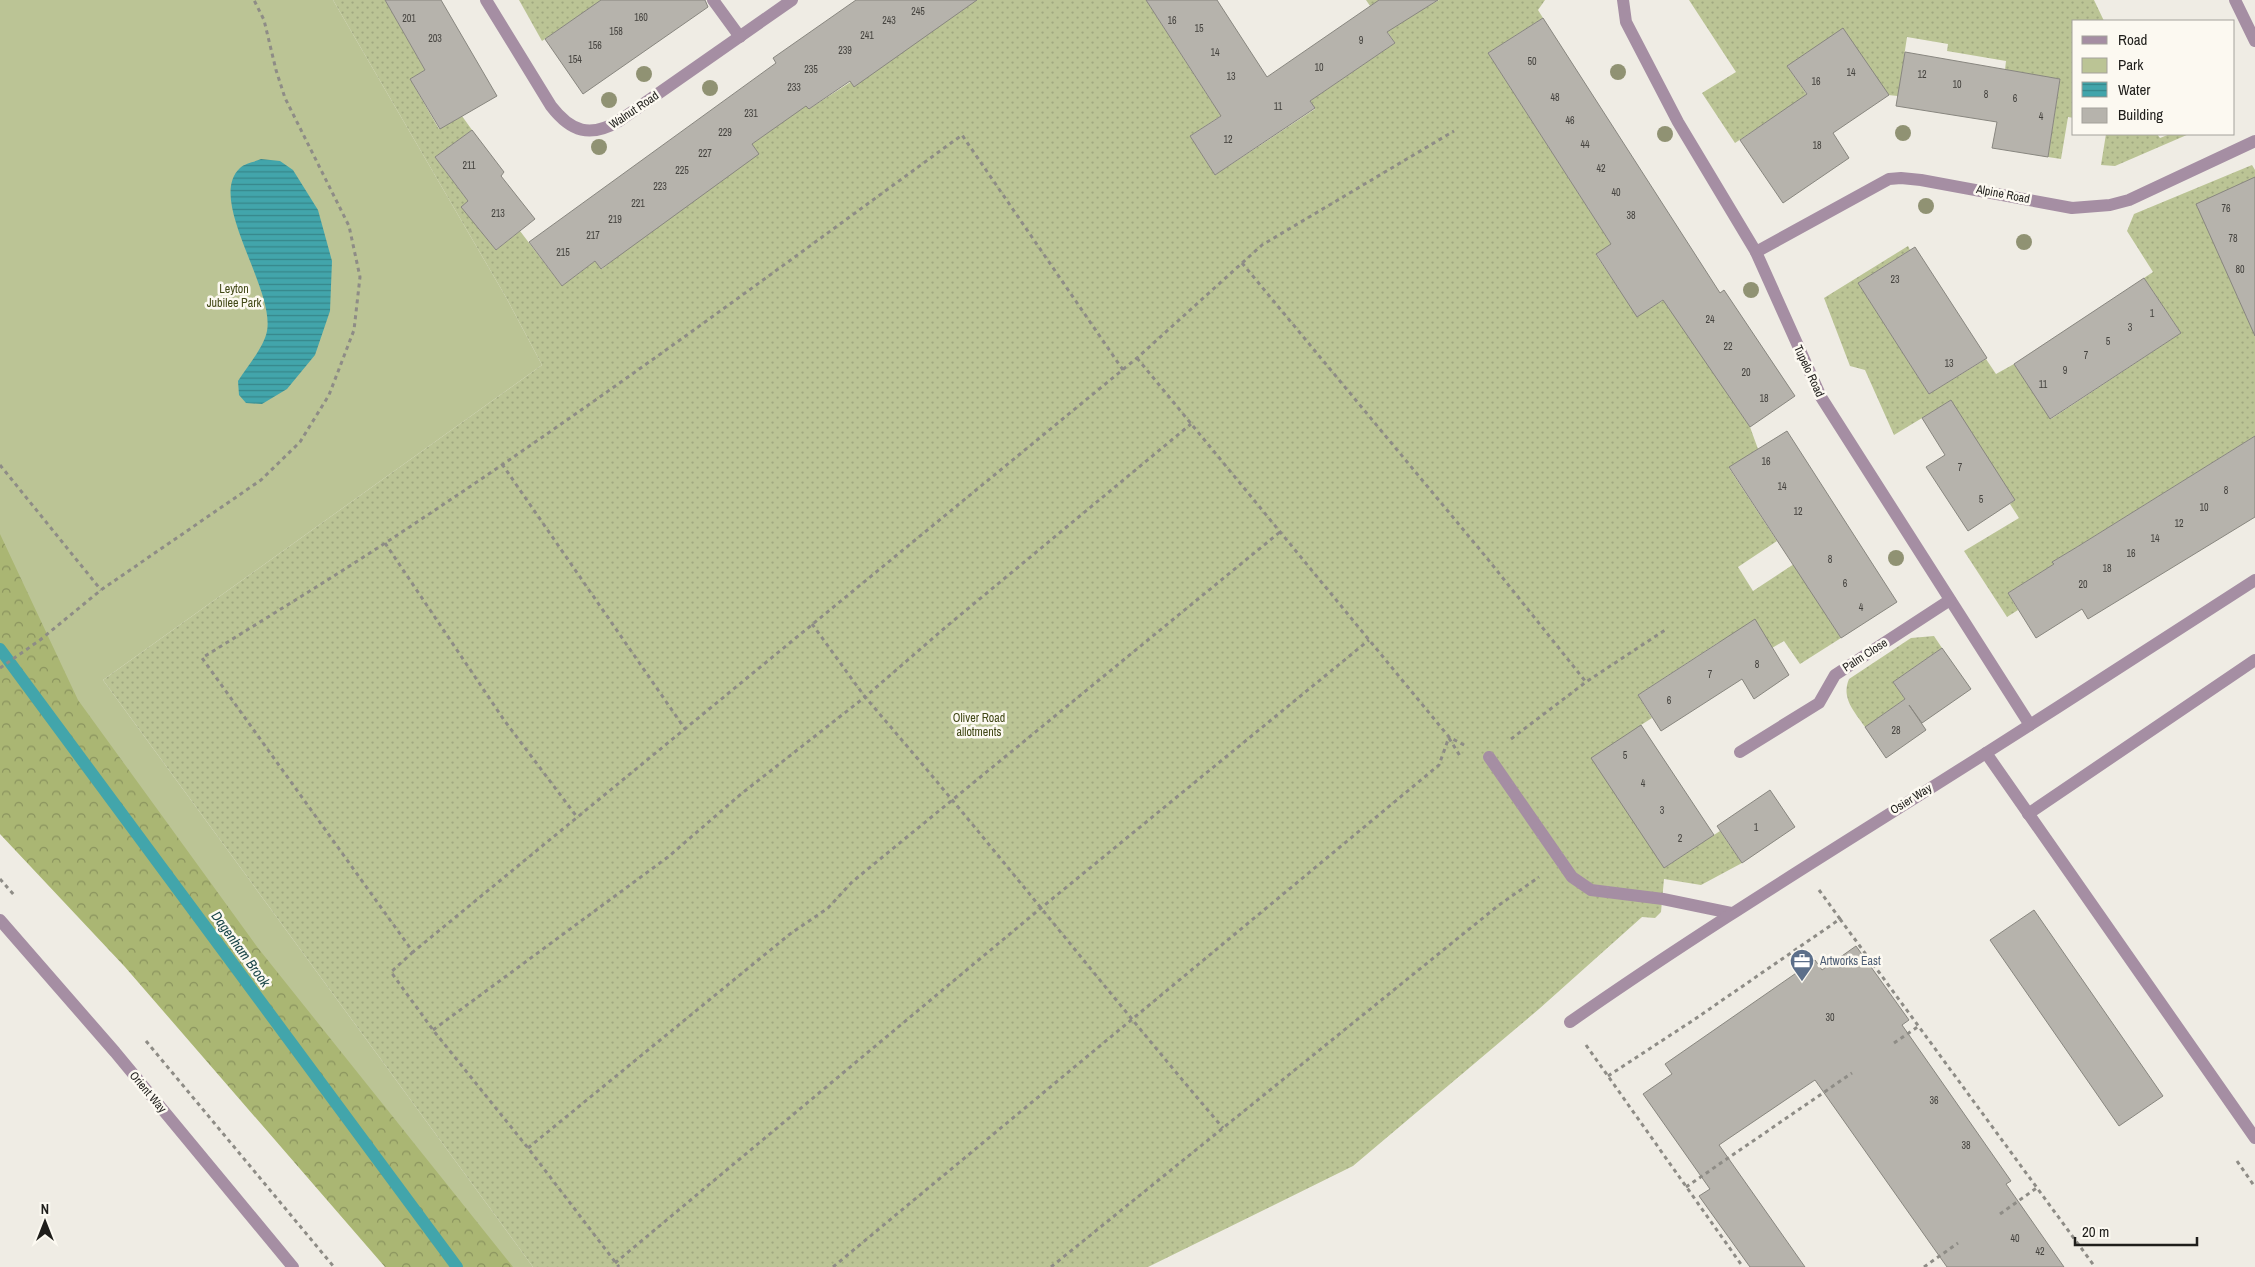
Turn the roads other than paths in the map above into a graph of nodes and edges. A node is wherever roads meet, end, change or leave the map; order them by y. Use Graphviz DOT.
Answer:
graph roads {
  1 [pos="486,0"];
  2 [pos="713,0"];
  3 [pos="792,0"];
  4 [pos="1623,0"];
  5 [pos="2235,0"];
  6 [pos="740,36"];
  7 [pos="2255,40"];
  8 [pos="2255,141"];
  9 [pos="1756,252"];
  10 [pos="2255,580"];
  11 [pos="1950,600"];
  12 [pos="2255,660"];
  13 [pos="2030,724"];
  14 [pos="1740,752"];
  15 [pos="1986,753"];
  16 [pos="1489,757"];
  17 [pos="2028,814"];
  18 [pos="1731,913"];
  19 [pos="0,920"];
  20 [pos="1570,1022"];
  21 [pos="2255,1138"];
  22 [pos="293,1267"];
  1 -- 6 [label="street, Walnut Road"];
  2 -- 6 [label="street"];
  3 -- 6 [label="street, Walnut Road"];
  4 -- 9 [label="street, Tupelo Road"];
  5 -- 7 [label="street"];
  8 -- 9 [label="street, Alpine Road"];
  9 -- 11 [label="street, Tupelo Road"];
  10 -- 13 [label="street, Osier Way"];
  11 -- 13 [label="street, Tupelo Road"];
  11 -- 14 [label="street, Palm Close"];
  12 -- 17 [label="street"];
  13 -- 15 [label="street, Osier Way"];
  15 -- 17 [label="street"];
  15 -- 18 [label="street, Osier Way"];
  16 -- 18 [label="street"];
  17 -- 21 [label="street"];
  18 -- 20 [label="street, Osier Way"];
  19 -- 22 [label="street, Orient Way"];
}
